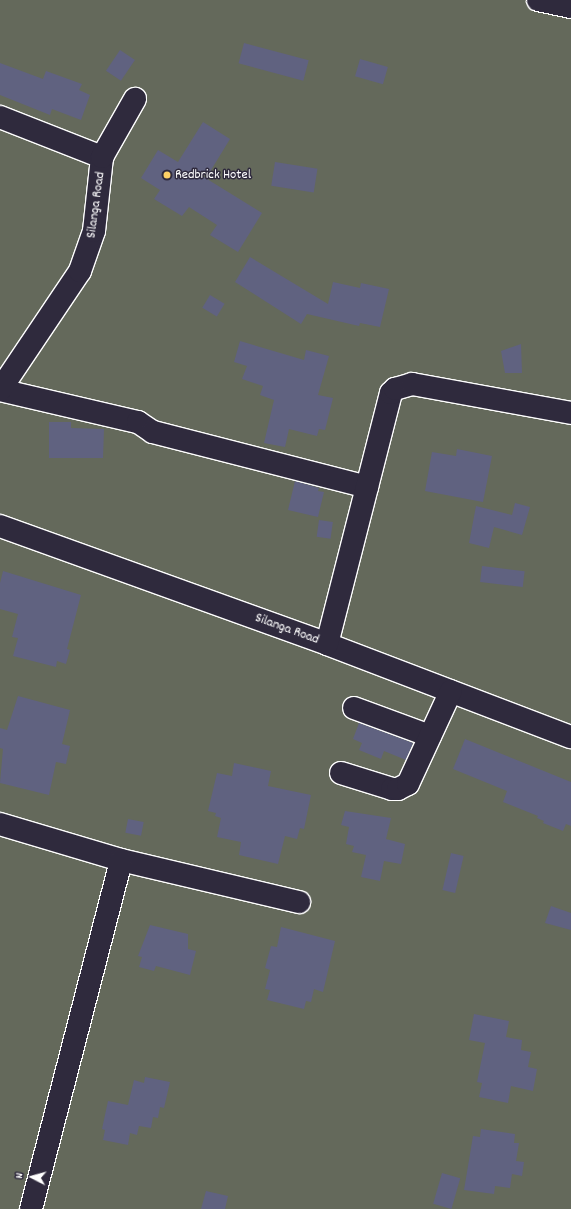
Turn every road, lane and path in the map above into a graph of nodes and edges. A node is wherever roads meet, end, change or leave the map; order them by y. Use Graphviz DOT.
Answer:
graph roads {
  1 [pos="538,0"];
  2 [pos="571,7"];
  3 [pos="135,99"];
  4 [pos="0,117"];
  5 [pos="102,157"];
  6 [pos="0,390"];
  7 [pos="571,413"];
  8 [pos="367,487"];
  9 [pos="0,526"];
  10 [pos="327,644"];
  11 [pos="451,691"];
  12 [pos="354,708"];
  13 [pos="430,736"];
  14 [pos="571,737"];
  15 [pos="341,773"];
  16 [pos="0,824"];
  17 [pos="121,860"];
  18 [pos="299,902"];
  19 [pos="31,1209"];
  1 -- 2 [label="street"];
  3 -- 5 [label="street, Silanga Road"];
  4 -- 5 [label="street"];
  5 -- 6 [label="street, Silanga Road"];
  6 -- 8 [label="street"];
  7 -- 8 [label="street"];
  8 -- 10 [label="street"];
  9 -- 10 [label="street, Silanga Road"];
  10 -- 11 [label="street, Silanga Road"];
  11 -- 13 [label="street"];
  11 -- 14 [label="street, Silanga Road"];
  12 -- 13 [label="street"];
  13 -- 15 [label="street"];
  16 -- 17 [label="street"];
  17 -- 18 [label="street"];
  17 -- 19 [label="street"];
}
